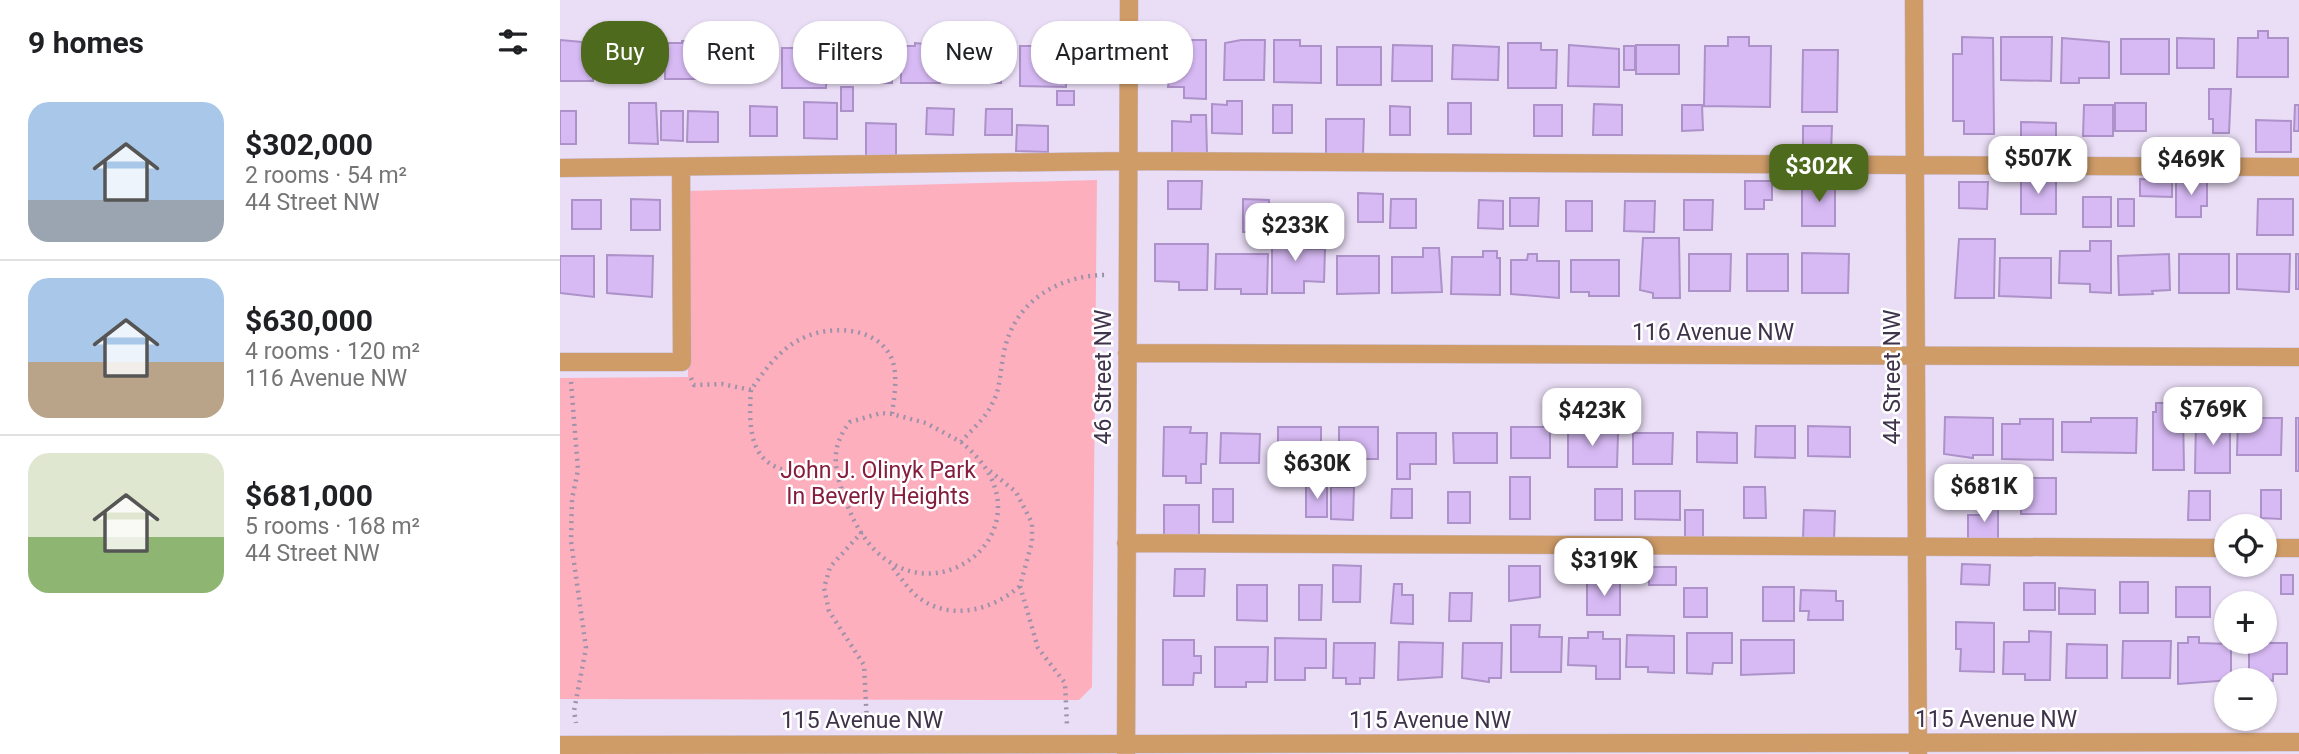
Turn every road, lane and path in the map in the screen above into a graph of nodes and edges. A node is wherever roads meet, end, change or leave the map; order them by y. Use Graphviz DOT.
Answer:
graph roads {
  1 [pos="1129,0"];
  2 [pos="1914,0"];
  3 [pos="1128,160"];
  4 [pos="681,167"];
  5 [pos="1915,167"];
  6 [pos="2299,167"];
  7 [pos="560,168"];
  8 [pos="1127,276"];
  9 [pos="1127,353"];
  10 [pos="1916,357"];
  11 [pos="2299,358"];
  12 [pos="566,362"];
  13 [pos="682,362"];
  14 [pos="751,390"];
  15 [pos="892,414"];
  16 [pos="961,442"];
  17 [pos="989,471"];
  18 [pos="837,474"];
  19 [pos="862,532"];
  20 [pos="1126,543"];
  21 [pos="2214,548"];
  22 [pos="2277,548"];
  23 [pos="2299,548"];
  24 [pos="1917,549"];
  25 [pos="891,566"];
  26 [pos="1020,586"];
  27 [pos="2299,742"];
  28 [pos="1067,743"];
  29 [pos="867,744"];
  30 [pos="569,745"];
  31 [pos="1126,749"];
  32 [pos="1918,749"];
  1 -- 3 [label="street, 46 Street NW"];
  2 -- 5 [label="street, 44 Street NW"];
  3 -- 4 [label="street"];
  3 -- 5 [label="street"];
  3 -- 8 [label="street, 46 Street NW"];
  4 -- 7 [label="street"];
  4 -- 13 [label="street"];
  5 -- 6 [label="street"];
  5 -- 10 [label="street, 44 Street NW"];
  8 -- 9 [label="street, 46 Street NW"];
  8 -- 16 [label="path"];
  9 -- 10 [label="street, 116 Avenue NW"];
  9 -- 20 [label="street, 46 Street NW"];
  10 -- 11 [label="street, 116 Avenue NW"];
  10 -- 24 [label="street, 44 Street NW"];
  12 -- 13 [label="street"];
  12 -- 30 [label="path"];
  13 -- 14 [label="path"];
  14 -- 15 [label="path"];
  14 -- 18 [label="path"];
  15 -- 16 [label="path"];
  15 -- 18 [label="path"];
  16 -- 17 [label="path"];
  17 -- 25 [label="path"];
  17 -- 26 [label="path"];
  18 -- 19 [label="path"];
  19 -- 25 [label="path"];
  19 -- 29 [label="path"];
  20 -- 24 [label="street"];
  20 -- 31 [label="street, 46 Street NW"];
  21 -- 24 [label="street"];
  22 -- 23 [label="street"];
  24 -- 32 [label="street, 44 Street NW"];
  25 -- 26 [label="path"];
  26 -- 28 [label="path"];
  27 -- 32 [label="street, 115 Avenue NW"];
  28 -- 29 [label="street, 115 Avenue NW"];
  28 -- 31 [label="street, 115 Avenue NW"];
  29 -- 30 [label="street, 115 Avenue NW"];
  31 -- 32 [label="street, 115 Avenue NW"];
}
